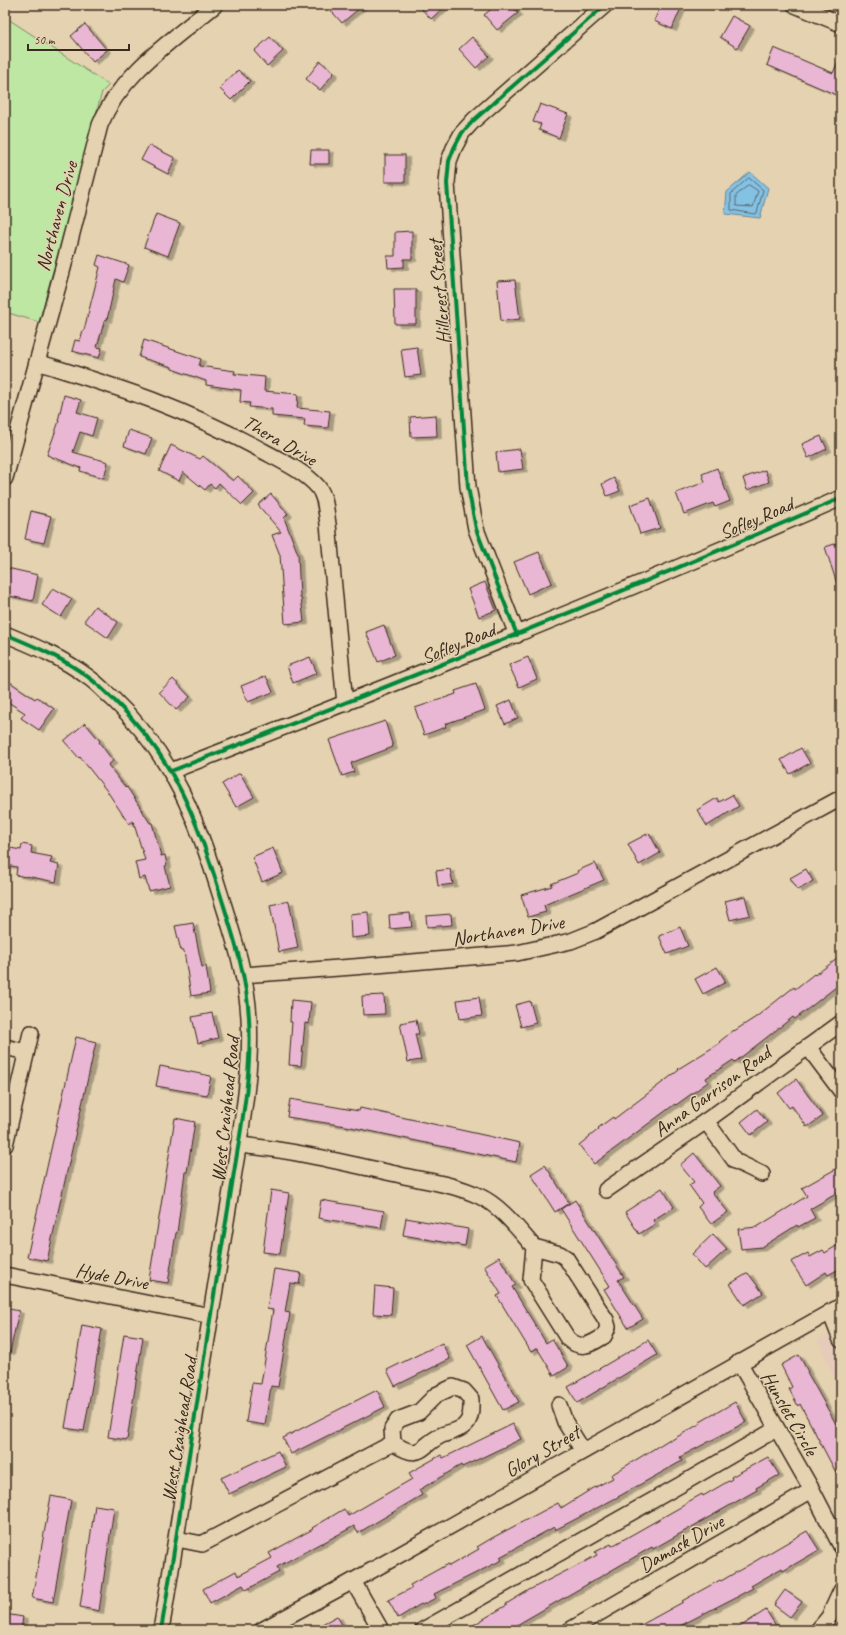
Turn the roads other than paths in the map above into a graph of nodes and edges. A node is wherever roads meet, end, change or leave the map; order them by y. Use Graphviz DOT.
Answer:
graph roads {
  1 [pos="215,5"];
  2 [pos="605,5"];
  3 [pos="795,5"];
  4 [pos="841,24"];
  5 [pos="37,362"];
  6 [pos="5,478"];
  7 [pos="841,498"];
  8 [pos="5,634"];
  9 [pos="517,635"];
  10 [pos="345,704"];
  11 [pos="171,771"];
  12 [pos="841,798"];
  13 [pos="243,975"];
  14 [pos="841,1023"];
  15 [pos="31,1033"];
  16 [pos="5,1047"];
  17 [pos="808,1047"];
  18 [pos="26,1052"];
  19 [pos="841,1091"];
  20 [pos="10,1098"];
  21 [pos="706,1122"];
  22 [pos="5,1145"];
  23 [pos="239,1145"];
  24 [pos="762,1174"];
  25 [pos="606,1190"];
  26 [pos="534,1246"];
  27 [pos="5,1275"];
  28 [pos="835,1309"];
  29 [pos="211,1316"];
  30 [pos="841,1340"];
  31 [pos="739,1362"];
  32 [pos="559,1405"];
  33 [pos="776,1429"];
  34 [pos="393,1443"];
  35 [pos="583,1451"];
  36 [pos="812,1490"];
  37 [pos="177,1539"];
  38 [pos="841,1546"];
  39 [pos="353,1580"];
  40 [pos="841,1592"];
  41 [pos="287,1624"];
  42 [pos="161,1630"];
  43 [pos="262,1630"];
  44 [pos="381,1630"];
  45 [pos="423,1630"];
  46 [pos="570,1630"];
  47 [pos="818,1630"];
  1 -- 5 [label="street, Northaven Drive"];
  2 -- 9 [label="street, Hillcrest Street"];
  3 -- 4 [label="street"];
  5 -- 6 [label="street, Northaven Drive"];
  5 -- 10 [label="street, Thera Drive"];
  7 -- 9 [label="street, Sofley Road"];
  8 -- 11 [label="street, West Craighead Road"];
  9 -- 10 [label="street, Sofley Road"];
  10 -- 11 [label="street, Sofley Road"];
  11 -- 13 [label="street, West Craighead Road"];
  12 -- 13 [label="street, Northaven Drive"];
  13 -- 23 [label="street, West Craighead Road"];
  14 -- 17 [label="street, Anna Garrison Road"];
  15 -- 18 [label="street"];
  16 -- 18 [label="street"];
  17 -- 19 [label="street"];
  17 -- 21 [label="street, Anna Garrison Road"];
  18 -- 20 [label="street"];
  20 -- 22 [label="street"];
  21 -- 24 [label="street"];
  21 -- 25 [label="street, Anna Garrison Road"];
  23 -- 26 [label="street"];
  23 -- 29 [label="street, West Craighead Road"];
  26 -- 26 [label="street"];
  27 -- 29 [label="street, Hyde Drive"];
  28 -- 30 [label="street"];
  28 -- 31 [label="street, Glory Street"];
  29 -- 37 [label="street, West Craighead Road"];
  31 -- 33 [label="street, Hunslet Circle"];
  31 -- 35 [label="street, Glory Street"];
  32 -- 35 [label="street"];
  33 -- 36 [label="street, Hunslet Circle"];
  33 -- 45 [label="street"];
  34 -- 34 [label="street"];
  34 -- 37 [label="street"];
  35 -- 39 [label="street, Glory Street"];
  36 -- 38 [label="street, Hunslet Circle"];
  36 -- 46 [label="street, Damask Drive"];
  37 -- 42 [label="street, West Craighead Road"];
  39 -- 41 [label="street, Glory Street"];
  39 -- 44 [label="street"];
  40 -- 47 [label="street"];
  41 -- 43 [label="street, Glory Street"];
}
